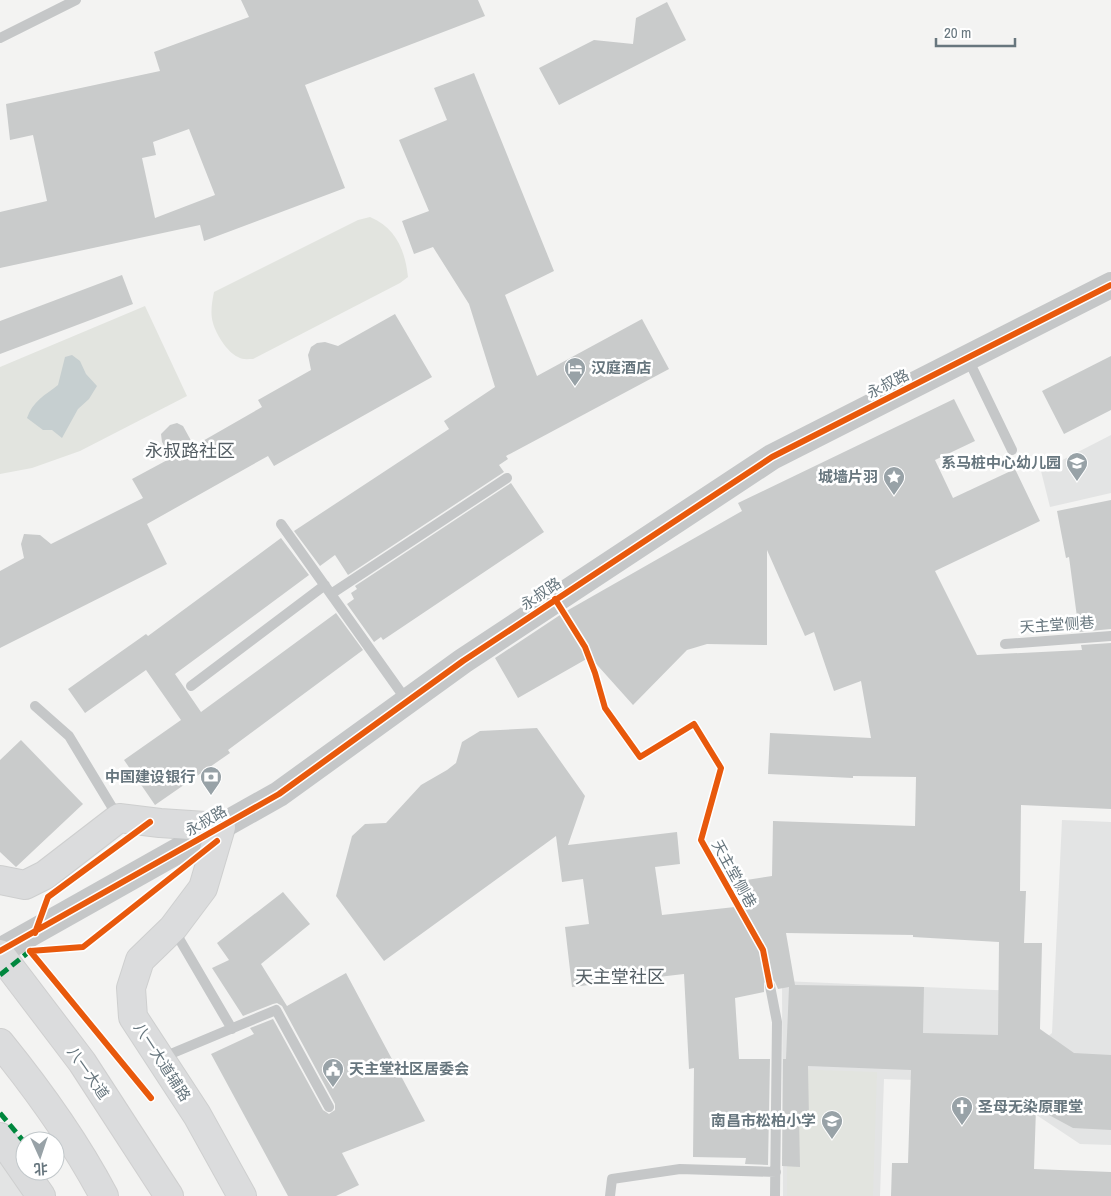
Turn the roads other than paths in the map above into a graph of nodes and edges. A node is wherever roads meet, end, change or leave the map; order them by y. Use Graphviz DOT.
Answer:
graph roads {
  1 [pos="76,0"];
  2 [pos="0,38"];
  3 [pos="1111,285"];
  4 [pos="967,358"];
  5 [pos="1012,450"];
  6 [pos="507,478"];
  7 [pos="282,524"];
  8 [pos="328,590"];
  9 [pos="1111,636"];
  10 [pos="1005,644"];
  11 [pos="191,686"];
  12 [pos="408,702"];
  13 [pos="35,706"];
  14 [pos="119,818"];
  15 [pos="221,827"];
  16 [pos="0,880"];
  17 [pos="173,928"];
  18 [pos="0,952"];
  19 [pos="770,986"];
  20 [pos="232,1029"];
  21 [pos="0,1043"];
  22 [pos="160,1058"];
  23 [pos="329,1107"];
  24 [pos="0,1137"];
  25 [pos="776,1172"];
  26 [pos="41,1196"];
  27 [pos="104,1196"];
  28 [pos="169,1196"];
  29 [pos="242,1196"];
  30 [pos="610,1196"];
  31 [pos="775,1196"];
  1 -- 2 [label="lane"];
  3 -- 4 [label="street, 永叔路"];
  4 -- 5 [label="lane"];
  4 -- 12 [label="street, 永叔路"];
  6 -- 8 [label="lane"];
  7 -- 8 [label="lane"];
  8 -- 11 [label="lane"];
  8 -- 12 [label="lane"];
  9 -- 10 [label="lane, 天主堂侧巷"];
  12 -- 15 [label="street, 永叔路"];
  13 -- 14 [label="lane"];
  14 -- 15 [label="main road"];
  14 -- 16 [label="main road"];
  15 -- 17 [label="main road, 八一大道辅路"];
  15 -- 18 [label="street, 永叔路"];
  17 -- 20 [label="lane"];
  17 -- 22 [label="main road, 八一大道辅路"];
  18 -- 28 [label="main road, 八一大道"];
  19 -- 25 [label="lane"];
  20 -- 22 [label="lane"];
  20 -- 23 [label="lane"];
  21 -- 27 [label="main road"];
  22 -- 29 [label="main road, 八一大道辅路"];
  24 -- 26 [label="main road"];
  25 -- 30 [label="lane"];
  25 -- 31 [label="lane"];
}
